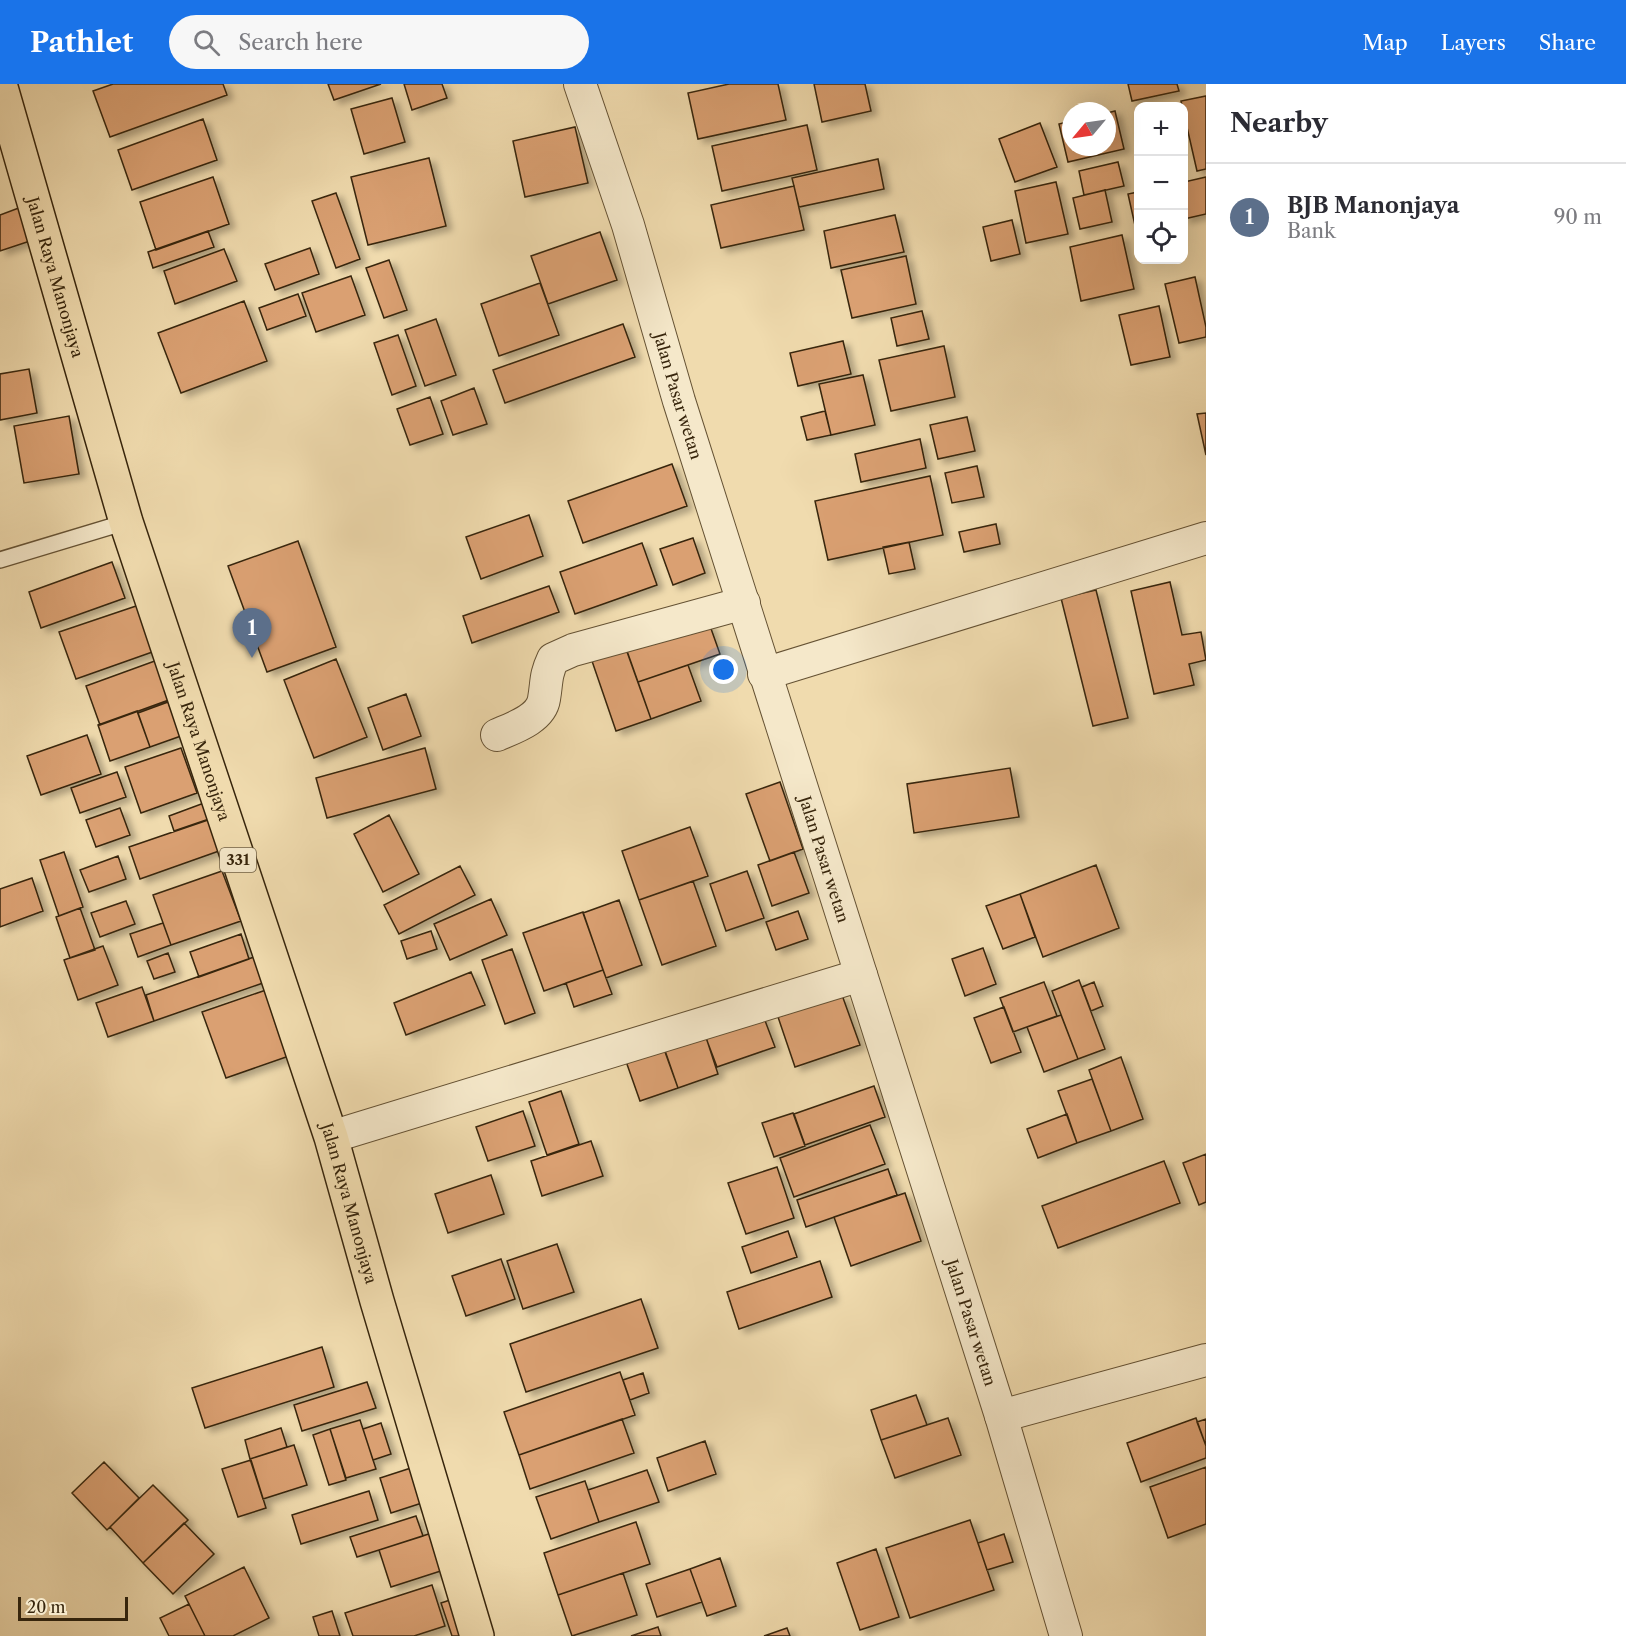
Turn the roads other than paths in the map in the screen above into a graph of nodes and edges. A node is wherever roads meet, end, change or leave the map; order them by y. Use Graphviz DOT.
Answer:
graph roads {
  1 [pos="0,84"];
  2 [pos="580,84"];
  3 [pos="126,522"];
  4 [pos="1206,538"];
  5 [pos="0,560"];
  6 [pos="744,603"];
  7 [pos="764,674"];
  8 [pos="497,735"];
  9 [pos="861,975"];
  10 [pos="331,1137"];
  11 [pos="1206,1360"];
  12 [pos="1001,1416"];
  13 [pos="477,1636"];
  14 [pos="1066,1636"];
  1 -- 3 [label="main road, Jalan Raya Manonjaya / 331"];
  2 -- 6 [label="street, Jalan Pasar wetan"];
  3 -- 5 [label="lane"];
  3 -- 10 [label="main road, Jalan Raya Manonjaya / 331"];
  4 -- 7 [label="street"];
  6 -- 7 [label="street, Jalan Pasar wetan"];
  6 -- 8 [label="street"];
  7 -- 9 [label="street, Jalan Pasar wetan"];
  9 -- 10 [label="street"];
  9 -- 12 [label="street, Jalan Pasar wetan"];
  10 -- 13 [label="main road, Jalan Raya Manonjaya / 331"];
  11 -- 12 [label="street"];
  12 -- 14 [label="street, Jalan Pasar wetan"];
}
